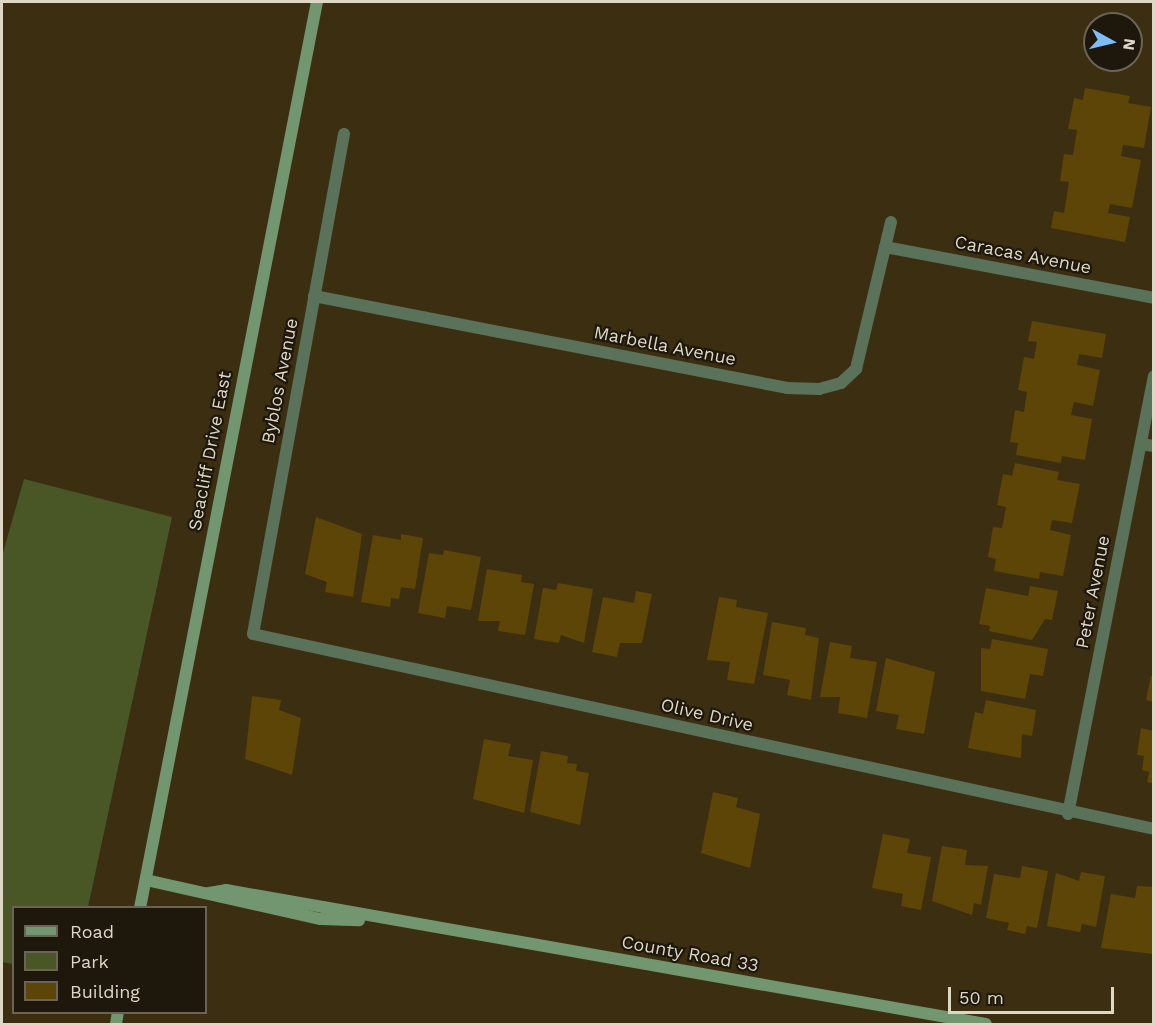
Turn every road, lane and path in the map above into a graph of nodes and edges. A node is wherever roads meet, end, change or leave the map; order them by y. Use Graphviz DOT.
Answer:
graph roads {
  1 [pos="316,2"];
  2 [pos="345,134"];
  3 [pos="891,222"];
  4 [pos="885,247"];
  5 [pos="314,296"];
  6 [pos="1154,298"];
  7 [pos="1154,376"];
  8 [pos="1147,445"];
  9 [pos="253,634"];
  10 [pos="1068,814"];
  11 [pos="1154,829"];
  12 [pos="146,880"];
  13 [pos="140,906"];
  14 [pos="986,1024"];
  1 -- 12 [label="main road, Seacliff Drive East"];
  2 -- 5 [label="street, Byblos Avenue"];
  3 -- 4 [label="street, Marbella Avenue"];
  4 -- 5 [label="street, Marbella Avenue"];
  4 -- 6 [label="street, Caracas Avenue"];
  5 -- 9 [label="street, Byblos Avenue"];
  7 -- 8 [label="street, Peter Avenue"];
  8 -- 10 [label="street, Peter Avenue"];
  9 -- 10 [label="street, Olive Drive"];
  10 -- 11 [label="street, Olive Drive"];
  12 -- 13 [label="main road, Seacliff Drive East"];
  12 -- 14 [label="main road, County Road 33"];
}
